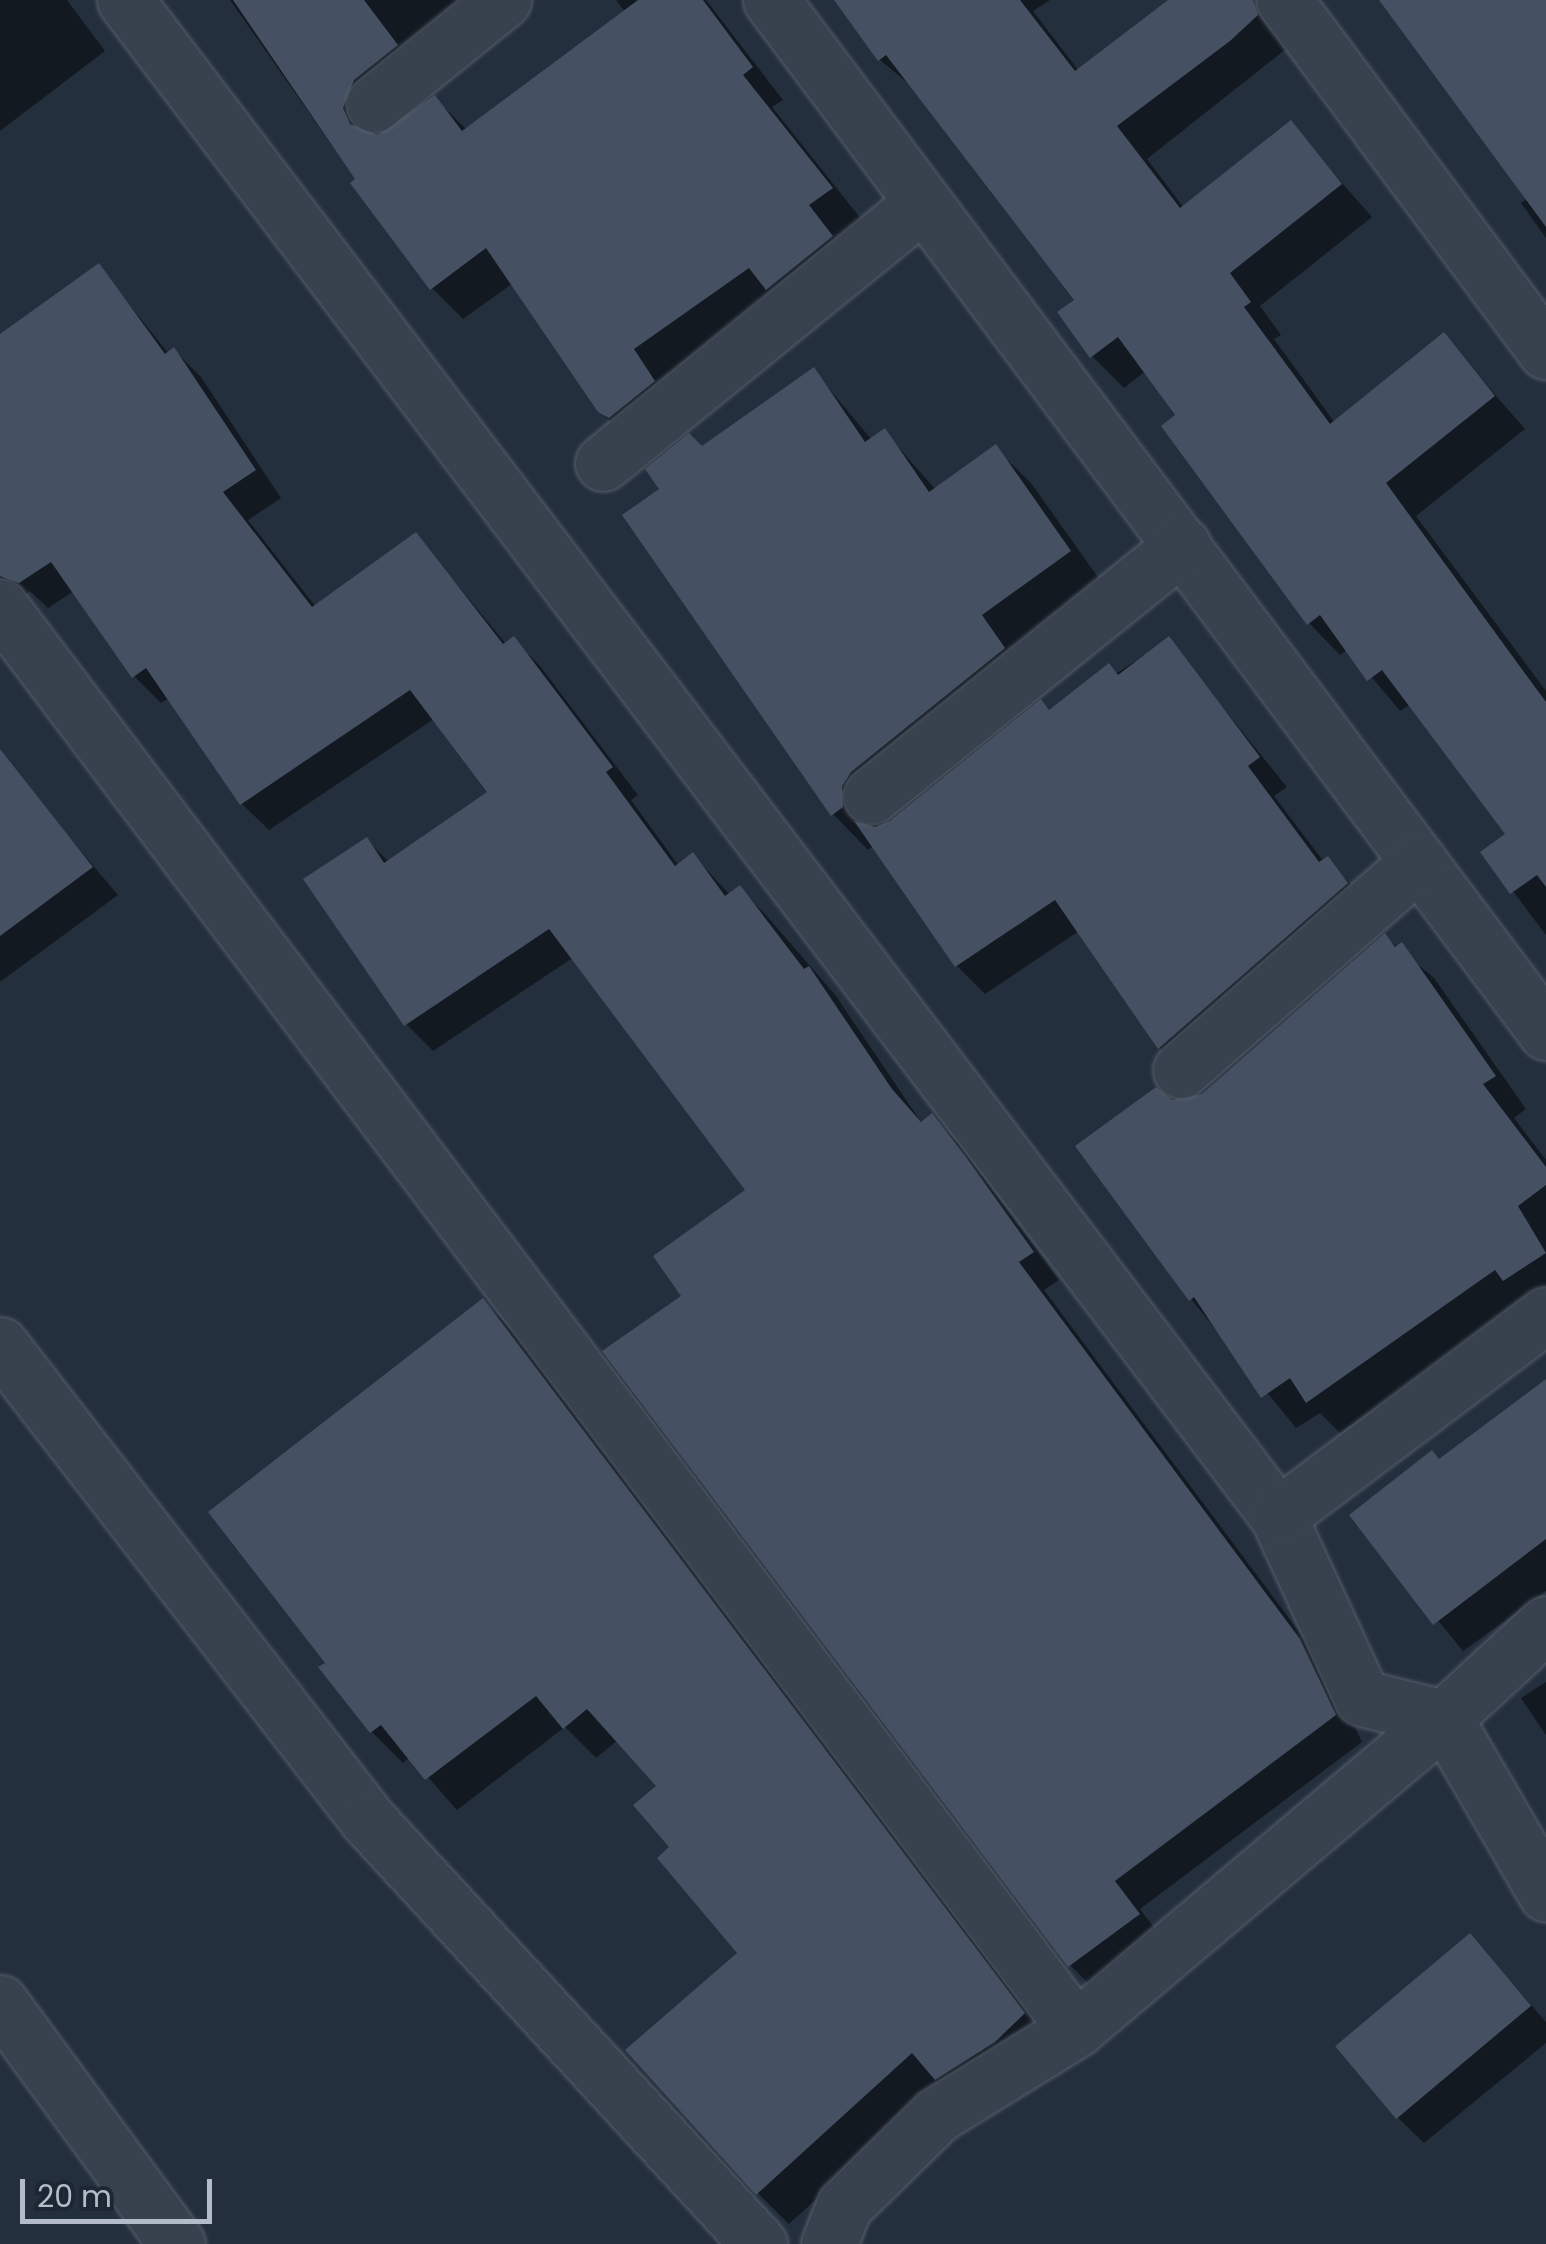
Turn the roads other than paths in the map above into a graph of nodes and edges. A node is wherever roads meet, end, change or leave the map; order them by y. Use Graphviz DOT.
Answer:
graph roads {
  1 [pos="126,0"];
  2 [pos="503,0"];
  3 [pos="771,0"];
  4 [pos="1284,0"];
  5 [pos="374,104"];
  6 [pos="922,204"];
  7 [pos="1546,351"];
  8 [pos="603,463"];
  9 [pos="1183,544"];
  10 [pos="0,606"];
  11 [pos="871,796"];
  12 [pos="1418,862"];
  13 [pos="1546,1032"];
  14 [pos="1182,1070"];
  15 [pos="1546,1315"];
  16 [pos="0,1345"];
  17 [pos="1278,1516"];
  18 [pos="1546,1624"];
  19 [pos="1444,1718"];
  20 [pos="1546,1893"];
  21 [pos="0,2004"];
  22 [pos="1076,2029"];
  23 [pos="177,2244"];
  24 [pos="760,2244"];
  25 [pos="829,2244"];
  1 -- 17 [label="street"];
  2 -- 5 [label="street"];
  3 -- 6 [label="street"];
  4 -- 7 [label="street"];
  6 -- 8 [label="street"];
  6 -- 9 [label="street"];
  9 -- 11 [label="street"];
  9 -- 12 [label="street"];
  10 -- 22 [label="street"];
  12 -- 13 [label="street"];
  12 -- 14 [label="street"];
  15 -- 17 [label="street"];
  16 -- 24 [label="street"];
  17 -- 19 [label="street"];
  18 -- 19 [label="street"];
  19 -- 20 [label="street"];
  19 -- 22 [label="street"];
  21 -- 23 [label="street"];
  22 -- 25 [label="street"];
}
